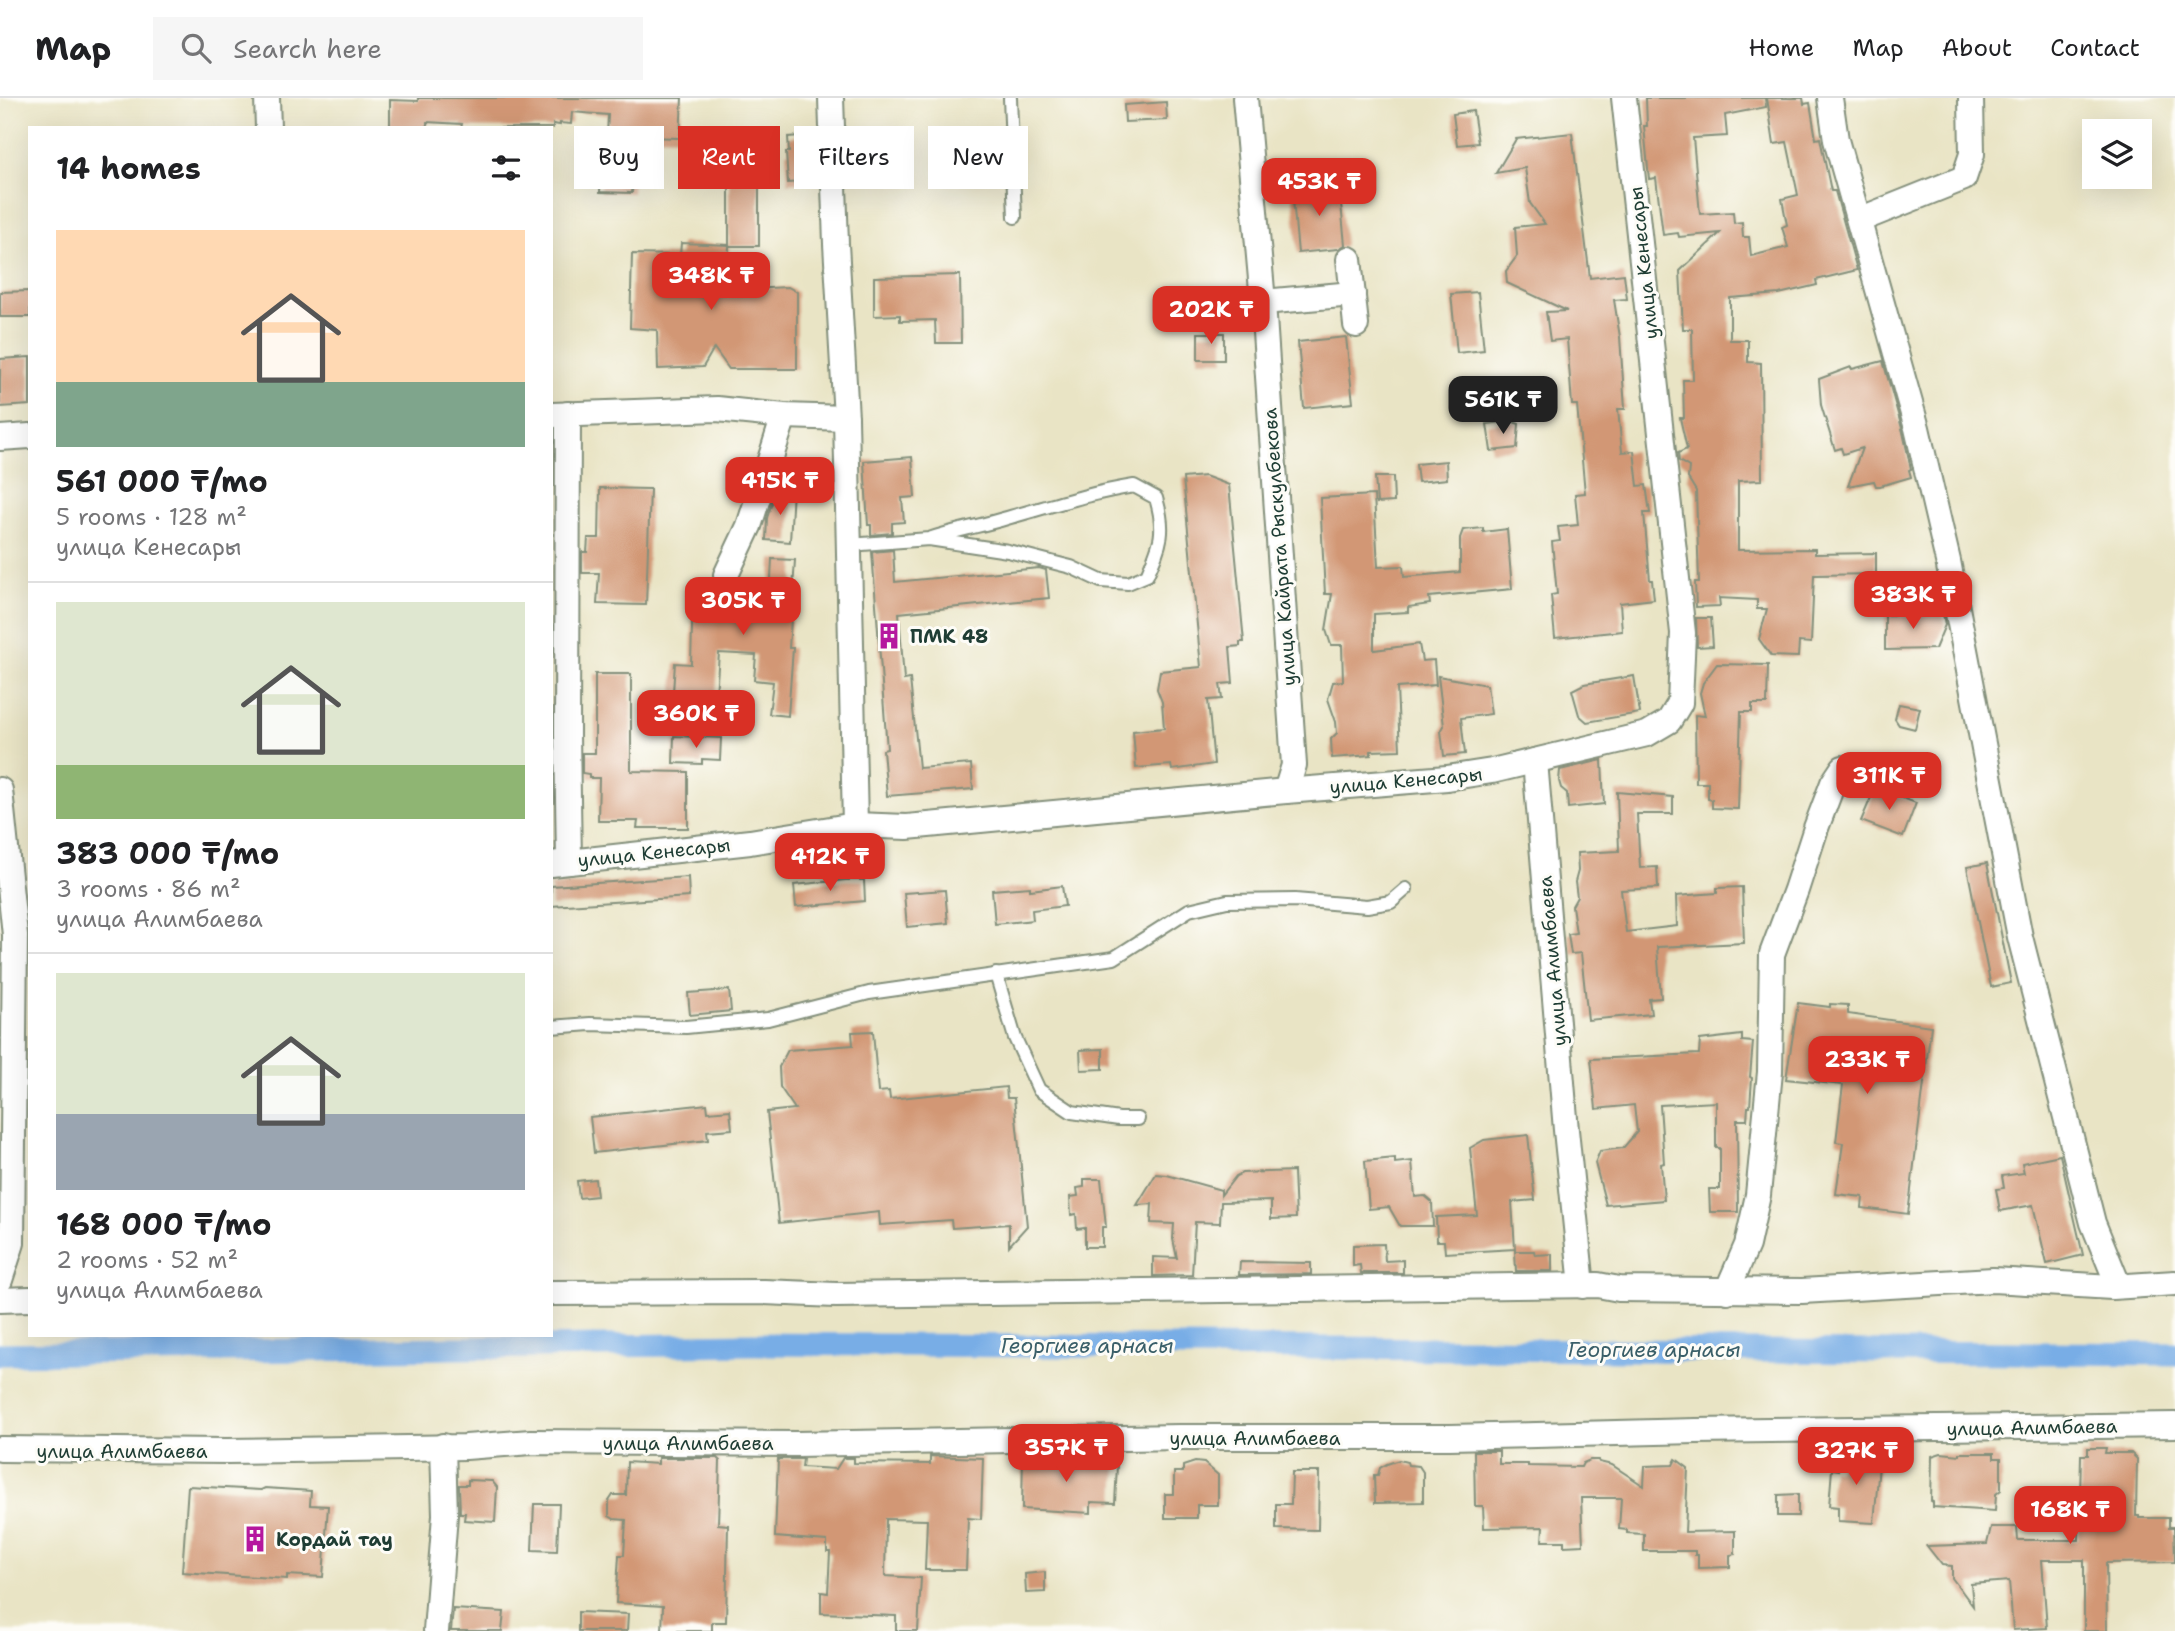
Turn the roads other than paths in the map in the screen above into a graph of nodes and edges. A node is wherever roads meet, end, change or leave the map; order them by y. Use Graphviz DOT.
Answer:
graph roads {
  1 [pos="267,98"];
  2 [pos="831,98"];
  3 [pos="1010,98"];
  4 [pos="1245,98"];
  5 [pos="1624,98"];
  6 [pos="1829,98"];
  7 [pos="1971,98"];
  8 [pos="268,126"];
  9 [pos="1015,217"];
  10 [pos="1859,220"];
  11 [pos="1349,259"];
  12 [pos="1353,294"];
  13 [pos="1263,303"];
  14 [pos="1356,325"];
  15 [pos="560,414"];
  16 [pos="784,416"];
  17 [pos="846,418"];
  18 [pos="28,436"];
  19 [pos="0,438"];
  20 [pos="929,539"];
  21 [pos="849,545"];
  22 [pos="726,575"];
  23 [pos="1535,761"];
  24 [pos="1843,768"];
  25 [pos="0,790"];
  26 [pos="1286,791"];
  27 [pos="855,825"];
  28 [pos="560,863"];
  29 [pos="1406,889"];
  30 [pos="996,974"];
  31 [pos="14,1023"];
  32 [pos="553,1027"];
  33 [pos="1138,1119"];
  34 [pos="0,1280"];
  35 [pos="2175,1283"];
  36 [pos="1582,1286"];
  37 [pos="2122,1286"];
  38 [pos="1727,1291"];
  39 [pos="553,1293"];
  40 [pos="28,1299"];
  41 [pos="0,1300"];
  42 [pos="2175,1425"];
  43 [pos="443,1446"];
  44 [pos="0,1449"];
  45 [pos="436,1631"];
  1 -- 8 [label="street"];
  2 -- 17 [label="street"];
  3 -- 9 [label="lane"];
  4 -- 13 [label="street, улица Кайрата Рыскулбекова"];
  5 -- 23 [label="street, улица Кенесары"];
  6 -- 10 [label="street"];
  7 -- 10 [label="street"];
  10 -- 37 [label="street"];
  11 -- 12 [label="street"];
  12 -- 13 [label="street"];
  12 -- 14 [label="street"];
  13 -- 26 [label="street, улица Кайрата Рыскулбекова"];
  15 -- 16 [label="street"];
  15 -- 28 [label="street"];
  16 -- 17 [label="street"];
  16 -- 22 [label="street"];
  17 -- 21 [label="street"];
  18 -- 19 [label="street"];
  20 -- 20 [label="lane"];
  20 -- 21 [label="lane"];
  21 -- 27 [label="street"];
  23 -- 26 [label="street, улица Кенесары"];
  23 -- 36 [label="street, улица Алимбаева"];
  24 -- 38 [label="street"];
  25 -- 31 [label="street"];
  26 -- 27 [label="street, улица Кенесары"];
  27 -- 28 [label="street, улица Кенесары"];
  29 -- 30 [label="lane"];
  30 -- 32 [label="lane"];
  30 -- 33 [label="lane"];
  31 -- 34 [label="street"];
  35 -- 37 [label="street"];
  36 -- 38 [label="street"];
  36 -- 39 [label="street"];
  37 -- 38 [label="street"];
  40 -- 41 [label="street"];
  42 -- 43 [label="street, улица Алимбаева"];
  43 -- 44 [label="street, улица Алимбаева"];
  43 -- 45 [label="street"];
}
